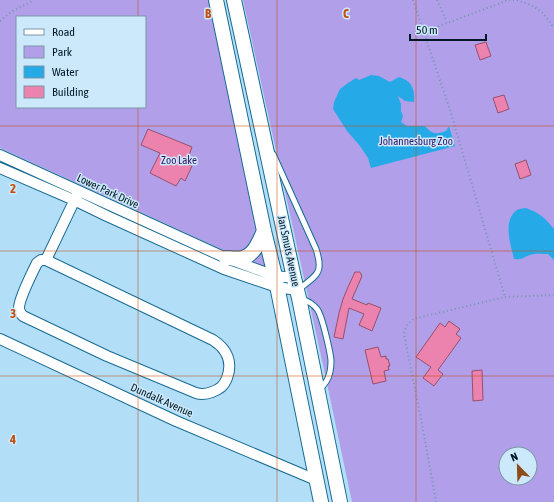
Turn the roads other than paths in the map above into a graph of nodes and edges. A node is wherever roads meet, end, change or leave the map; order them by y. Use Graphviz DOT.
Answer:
graph roads {
  1 [pos="216,0"];
  2 [pos="234,0"];
  3 [pos="263,131"];
  4 [pos="0,155"];
  5 [pos="0,168"];
  6 [pos="79,191"];
  7 [pos="74,200"];
  8 [pos="264,231"];
  9 [pos="206,248"];
  10 [pos="226,258"];
  11 [pos="202,259"];
  12 [pos="46,260"];
  13 [pos="276,282"];
  14 [pos="297,288"];
  15 [pos="0,339"];
  16 [pos="318,392"];
  17 [pos="316,480"];
  18 [pos="321,502"];
  19 [pos="340,502"];
  1 -- 8 [label="main road, Jan Smuts Avenue"];
  2 -- 3 [label="main road, Jan Smuts Avenue"];
  3 -- 14 [label="main road, Jan Smuts Avenue"];
  3 -- 14 [label="lane"];
  4 -- 6 [label="street, Lower Park Drive"];
  5 -- 7 [label="street, Lower Park Drive"];
  6 -- 7 [label="street"];
  6 -- 9 [label="street, Lower Park Drive"];
  7 -- 11 [label="street, Lower Park Drive"];
  7 -- 12 [label="street"];
  8 -- 10 [label="main road"];
  8 -- 13 [label="main road, Jan Smuts Avenue"];
  9 -- 10 [label="street, Lower Park Drive"];
  9 -- 11 [label="street"];
  10 -- 13 [label="street, Lower Park Drive"];
  11 -- 13 [label="street, Lower Park Drive"];
  12 -- 12 [label="street"];
  13 -- 14 [label="street, Lower Park Drive"];
  13 -- 17 [label="main road, Jan Smuts Avenue"];
  14 -- 16 [label="main road, Jan Smuts Avenue"];
  14 -- 16 [label="lane"];
  15 -- 17 [label="street, Dundalk Avenue"];
  16 -- 19 [label="main road, Jan Smuts Avenue"];
  17 -- 18 [label="main road, Jan Smuts Avenue"];
}
